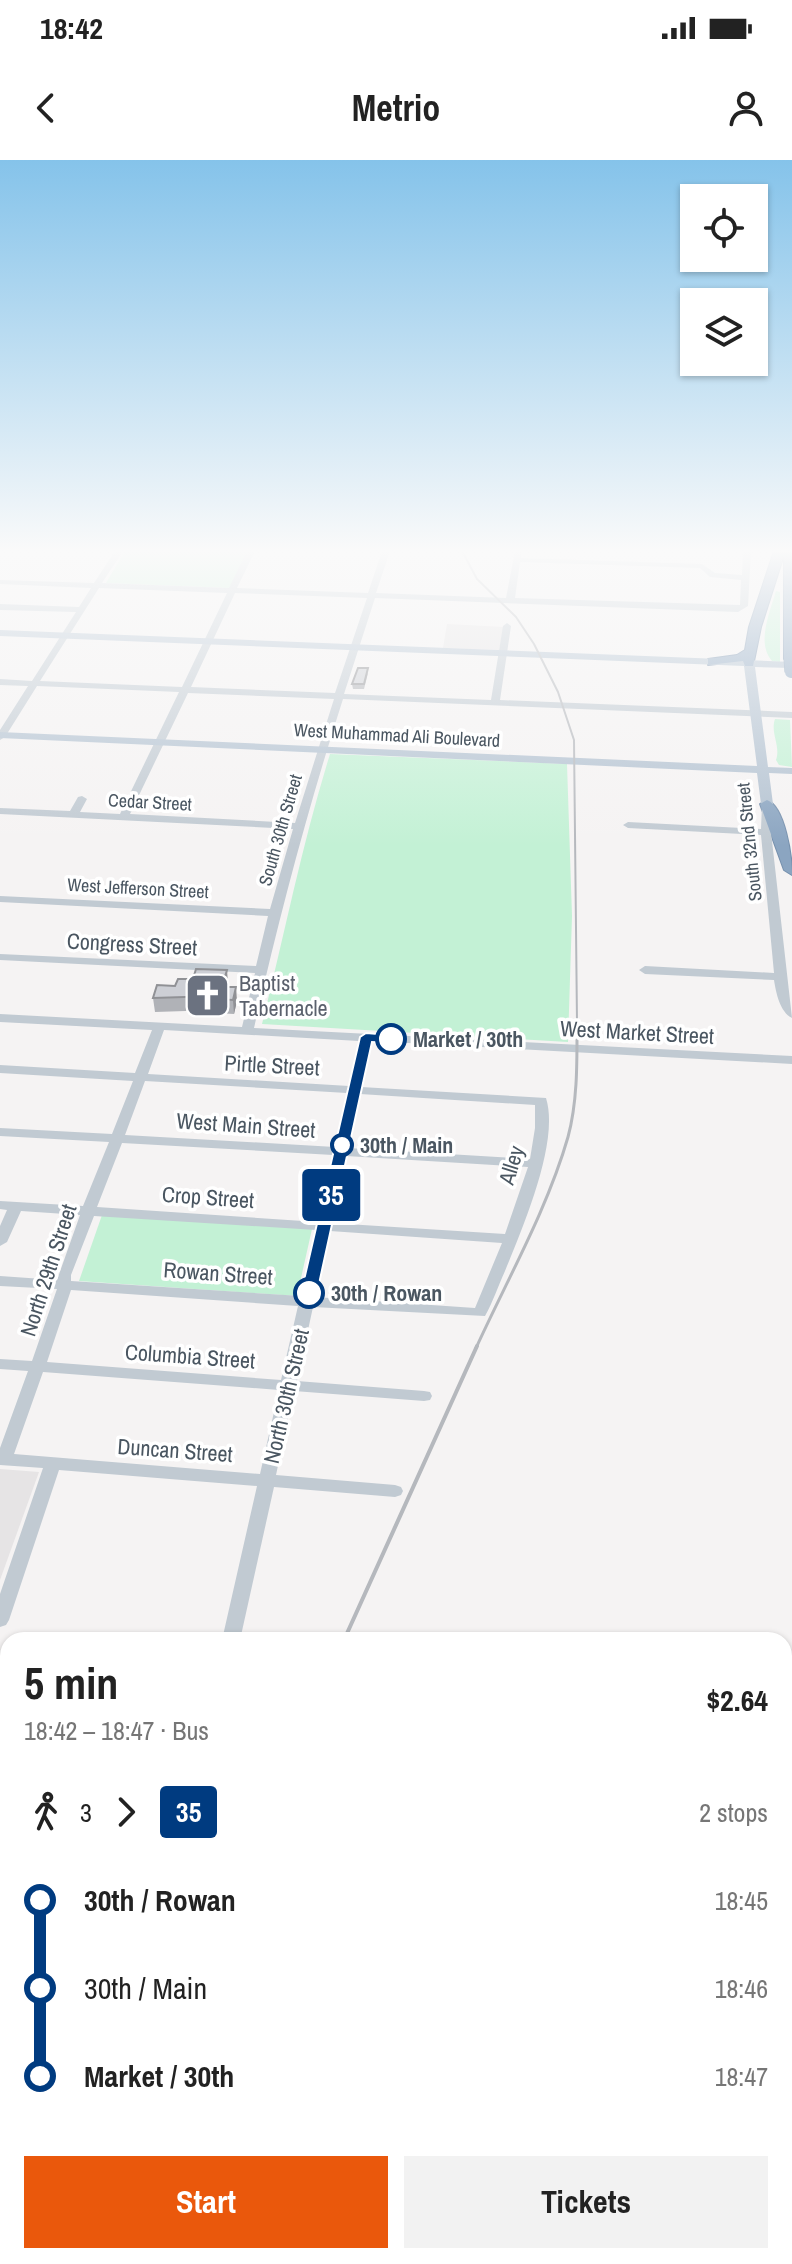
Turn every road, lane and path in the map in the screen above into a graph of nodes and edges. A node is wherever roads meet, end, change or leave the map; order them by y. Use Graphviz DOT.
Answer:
graph roads {
  1 [pos="56,649"];
  2 [pos="204,649"];
  3 [pos="356,649"];
  4 [pos="391,649"];
  5 [pos="504,649"];
  6 [pos="751,649"];
  7 [pos="503,653"];
  8 [pos="749,658"];
  9 [pos="712,662"];
  10 [pos="789,665"];
  11 [pos="751,679"];
  12 [pos="792,679"];
  13 [pos="0,682"];
  14 [pos="35,683"];
  15 [pos="185,689"];
  16 [pos="341,696"];
  17 [pos="495,702"];
  18 [pos="755,713"];
  19 [pos="792,715"];
  20 [pos="0,736"];
  21 [pos="160,743"];
  22 [pos="323,750"];
  23 [pos="760,769"];
  24 [pos="792,771"];
  25 [pos="82,799"];
  26 [pos="767,804"];
  27 [pos="0,811"];
  28 [pos="74,814"];
  29 [pos="124,817"];
  30 [pos="628,825"];
  31 [pos="299,826"];
  32 [pos="766,832"];
  33 [pos="792,870"];
  34 [pos="0,899"];
  35 [pos="275,913"];
  36 [pos="0,957"];
  37 [pos="262,970"];
  38 [pos="645,970"];
  39 [pos="780,977"];
  40 [pos="792,1014"];
  41 [pos="0,1018"];
  42 [pos="160,1026"];
  43 [pos="247,1031"];
  44 [pos="366,1037"];
  45 [pos="792,1060"];
  46 [pos="0,1069"];
  47 [pos="140,1077"];
  48 [pos="355,1090"];
  49 [pos="541,1101"];
  50 [pos="0,1132"];
  51 [pos="116,1139"];
  52 [pos="341,1153"];
  53 [pos="537,1163"];
  54 [pos="0,1205"];
  55 [pos="16,1206"];
  56 [pos="89,1211"];
  57 [pos="324,1227"];
  58 [pos="508,1239"];
  59 [pos="0,1242"];
  60 [pos="0,1281"];
  61 [pos="64,1285"];
  62 [pos="307,1301"];
  63 [pos="480,1313"];
  64 [pos="0,1364"];
  65 [pos="39,1367"];
  66 [pos="288,1386"];
  67 [pos="424,1396"];
  68 [pos="2,1459"];
  69 [pos="53,1463"];
  70 [pos="267,1479"];
  71 [pos="395,1491"];
  72 [pos="0,1620"];
  73 [pos="233,1632"];
  1 -- 14 [label="street"];
  2 -- 15 [label="street"];
  3 -- 16 [label="street, South 30th Street"];
  4 -- 7 [label="main road"];
  5 -- 7 [label="street"];
  6 -- 8 [label="highway"];
  7 -- 9 [label="main road"];
  7 -- 17 [label="street"];
  8 -- 9 [label="highway"];
  8 -- 10 [label="main road"];
  8 -- 11 [label="main road, South 32nd Street"];
  10 -- 11 [label="main road"];
  10 -- 12 [label="highway"];
  11 -- 18 [label="main road, South 32nd Street"];
  13 -- 14 [label="street"];
  14 -- 15 [label="street"];
  14 -- 20 [label="street"];
  15 -- 16 [label="street"];
  15 -- 21 [label="street"];
  16 -- 17 [label="street"];
  16 -- 22 [label="street, South 30th Street"];
  17 -- 18 [label="street"];
  18 -- 19 [label="street"];
  18 -- 23 [label="main road, South 32nd Street"];
  20 -- 21 [label="main road, West Muhammad Ali Boulevard"];
  21 -- 22 [label="main road, West Muhammad Ali Boulevard"];
  21 -- 29 [label="street"];
  22 -- 23 [label="main road, West Muhammad Ali Boulevard"];
  22 -- 31 [label="street, South 30th Street"];
  23 -- 24 [label="main road, West Muhammad Ali Boulevard"];
  23 -- 26 [label="main road, South 32nd Street"];
  25 -- 28 [label="street"];
  26 -- 32 [label="street, South 32nd Street"];
  26 -- 33 [label="highway"];
  27 -- 28 [label="street, Cedar Street"];
  28 -- 29 [label="street, Cedar Street"];
  29 -- 31 [label="street, Cedar Street"];
  30 -- 32 [label="street"];
  31 -- 35 [label="street, South 30th Street"];
  32 -- 39 [label="street, South 32nd Street"];
  34 -- 35 [label="street, West Jefferson Street"];
  35 -- 37 [label="street, South 30th Street"];
  36 -- 37 [label="street, Congress Street"];
  37 -- 43 [label="street, South 30th Street"];
  38 -- 39 [label="street"];
  39 -- 40 [label="street, South 32nd Street"];
  41 -- 42 [label="street, West Market Street"];
  42 -- 43 [label="street, West Market Street"];
  42 -- 47 [label="street, North 29th Street"];
  43 -- 44 [label="street, West Market Street"];
  44 -- 45 [label="street, West Market Street"];
  44 -- 48 [label="street"];
  46 -- 47 [label="street, Pirtle Street"];
  47 -- 48 [label="street, Pirtle Street"];
  47 -- 51 [label="street, North 29th Street"];
  48 -- 49 [label="street, Pirtle Street"];
  48 -- 52 [label="street"];
  49 -- 53 [label="street, Alley"];
  50 -- 51 [label="street, West Main Street"];
  51 -- 52 [label="street, West Main Street"];
  51 -- 56 [label="street, North 29th Street"];
  52 -- 53 [label="street, West Main Street"];
  52 -- 57 [label="street, North 30th Street"];
  53 -- 58 [label="street, Alley"];
  54 -- 55 [label="street, Crop Street"];
  55 -- 56 [label="street, Crop Street"];
  55 -- 59 [label="street"];
  56 -- 57 [label="street, Crop Street"];
  56 -- 61 [label="street, North 29th Street"];
  57 -- 58 [label="street, Crop Street"];
  57 -- 62 [label="street, North 30th Street"];
  58 -- 63 [label="street, Alley"];
  60 -- 61 [label="street, Rowan Street"];
  61 -- 62 [label="street, Rowan Street"];
  61 -- 65 [label="street, North 29th Street"];
  62 -- 63 [label="street, Rowan Street"];
  62 -- 66 [label="street, North 30th Street"];
  64 -- 65 [label="street, Columbia Street"];
  65 -- 66 [label="street, Columbia Street"];
  65 -- 68 [label="street, North 29th Street"];
  66 -- 67 [label="street, Columbia Street"];
  66 -- 70 [label="street, North 30th Street"];
  68 -- 69 [label="street, Duncan Street"];
  69 -- 70 [label="street, Duncan Street"];
  69 -- 72 [label="street"];
  70 -- 71 [label="street, Duncan Street"];
  70 -- 73 [label="street, North 30th Street"];
}
